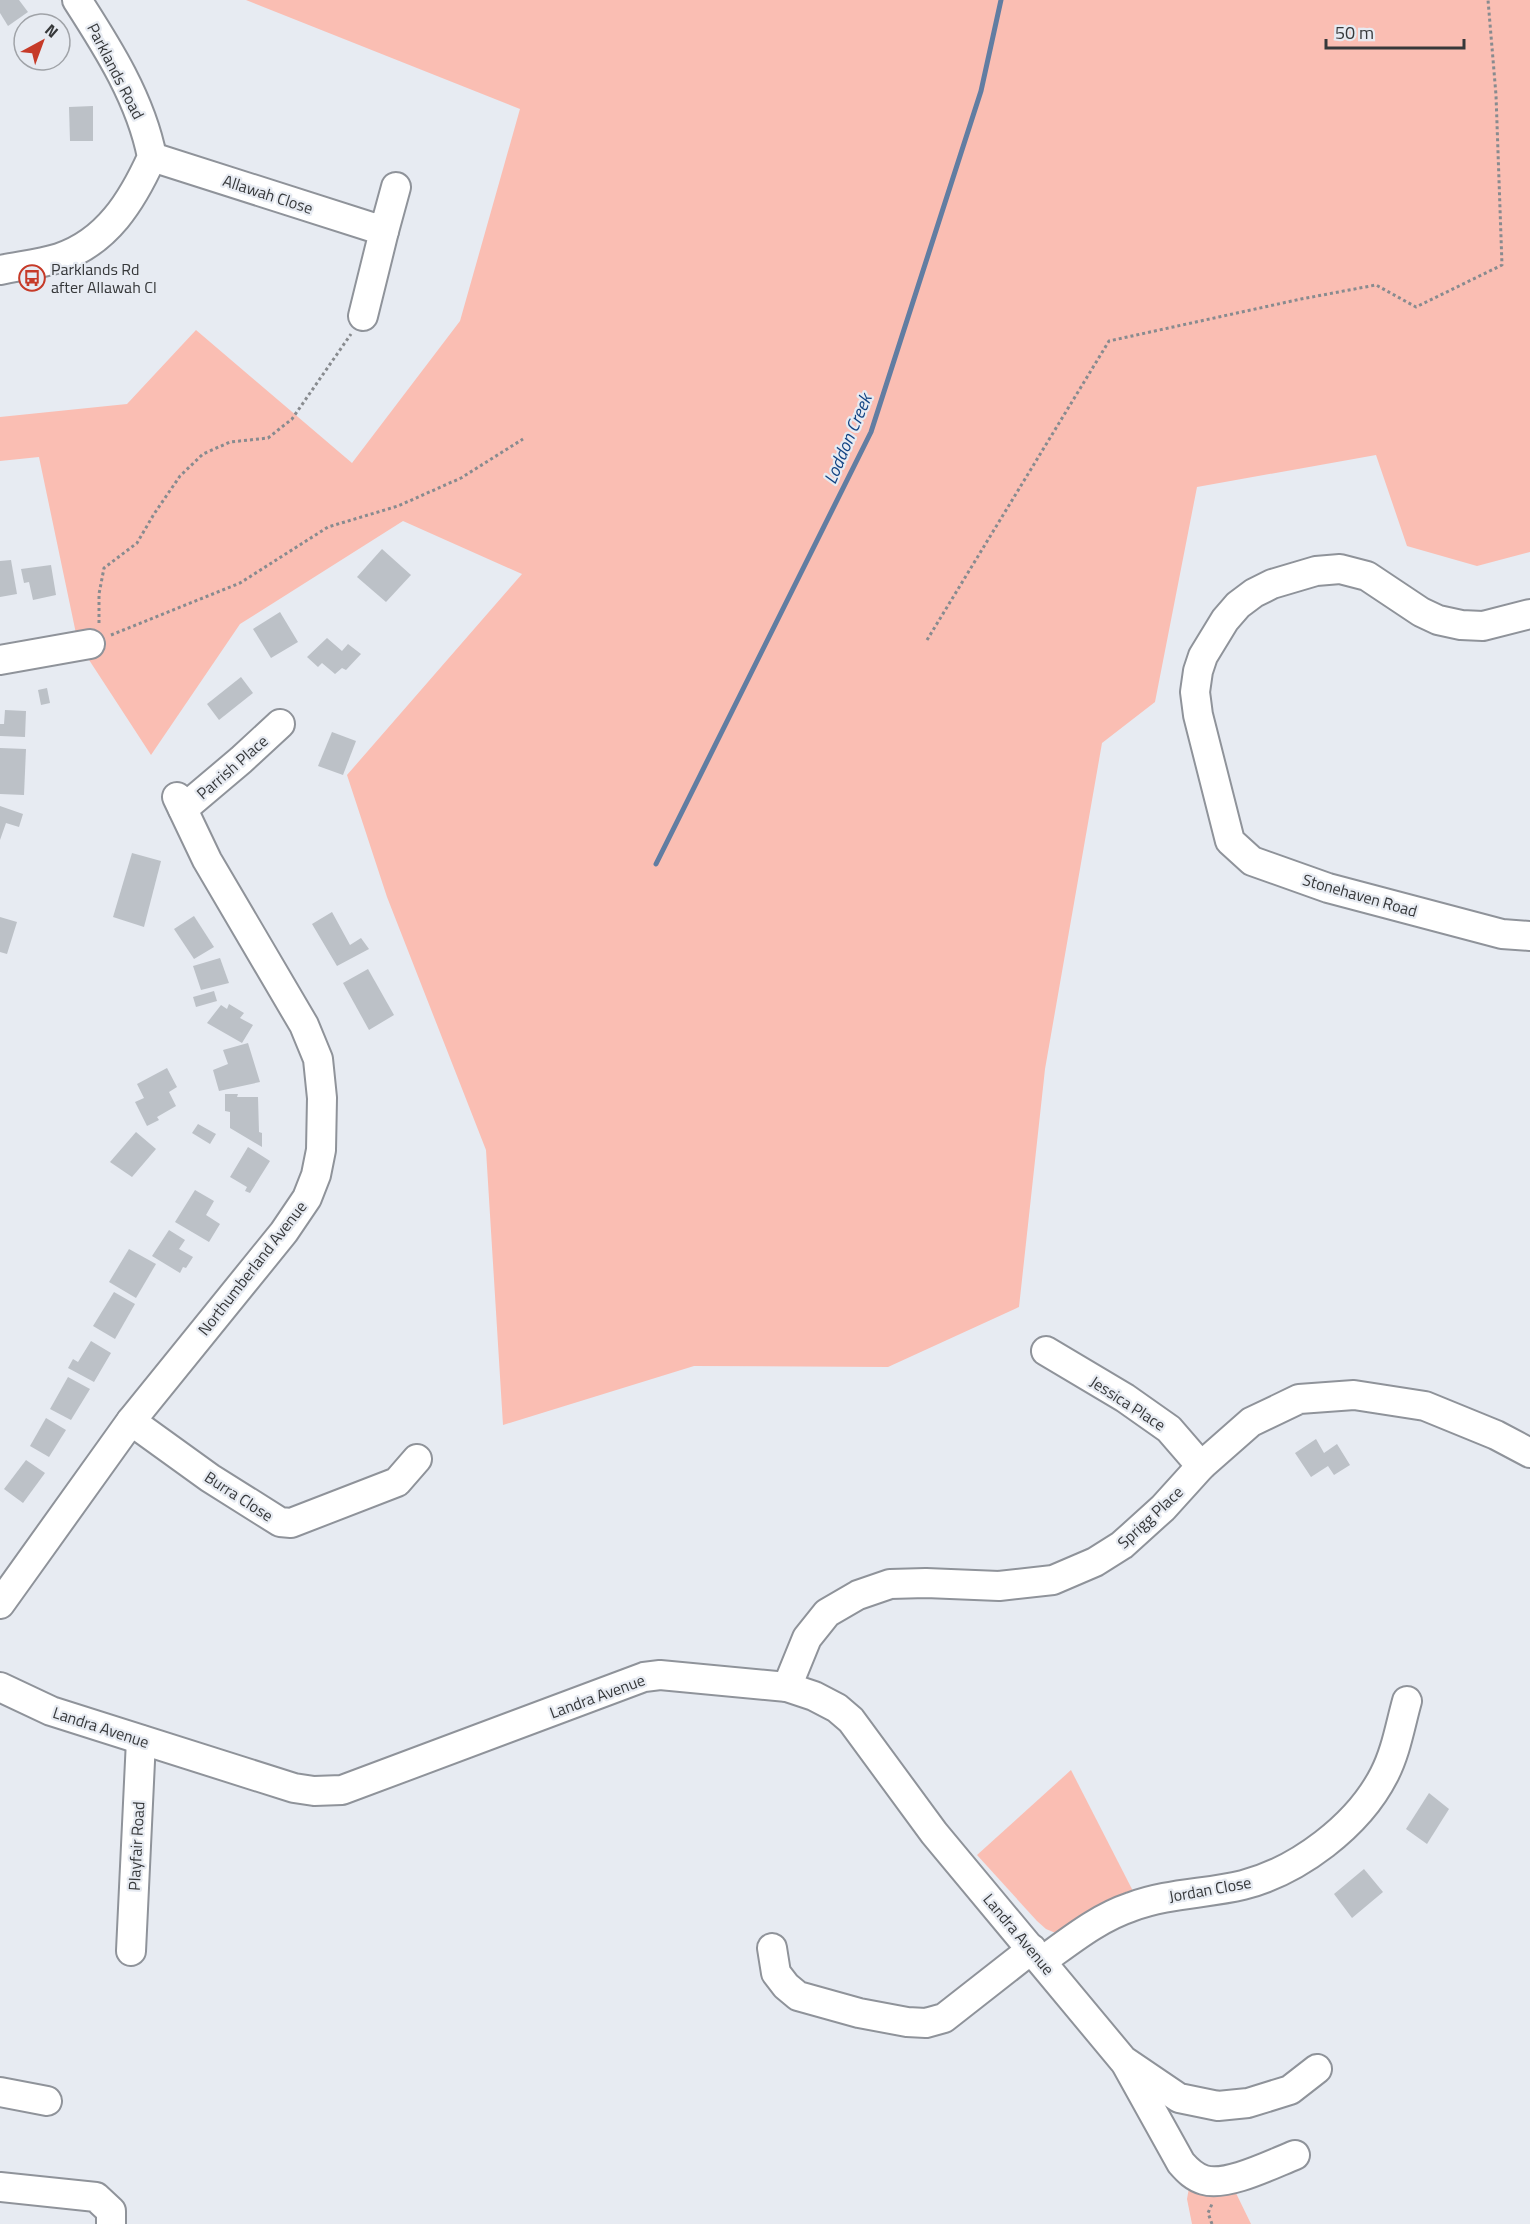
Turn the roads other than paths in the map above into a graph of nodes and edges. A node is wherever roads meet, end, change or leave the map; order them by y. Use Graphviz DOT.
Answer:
graph roads {
  1 [pos="77,0"];
  2 [pos="152,157"];
  3 [pos="396,187"];
  4 [pos="384,231"];
  5 [pos="0,270"];
  6 [pos="363,316"];
  7 [pos="1530,614"];
  8 [pos="90,644"];
  9 [pos="0,660"];
  10 [pos="280,724"];
  11 [pos="180,803"];
  12 [pos="1530,936"];
  13 [pos="1046,1351"];
  14 [pos="131,1421"];
  15 [pos="1530,1453"];
  16 [pos="417,1459"];
  17 [pos="1201,1466"];
  18 [pos="0,1604"];
  19 [pos="0,1687"];
  20 [pos="787,1687"];
  21 [pos="1407,1701"];
  22 [pos="141,1740"];
  23 [pos="772,1948"];
  24 [pos="131,1951"];
  25 [pos="1037,1955"];
  26 [pos="1123,2060"];
  27 [pos="1317,2068"];
  28 [pos="0,2092"];
  29 [pos="47,2101"];
  30 [pos="1295,2155"];
  31 [pos="0,2187"];
  32 [pos="111,2224"];
  1 -- 2 [label="street, Parklands Road"];
  2 -- 4 [label="street, Allawah Close"];
  2 -- 5 [label="street"];
  3 -- 4 [label="street"];
  4 -- 6 [label="street"];
  7 -- 12 [label="street, Stonehaven Road"];
  8 -- 9 [label="street"];
  10 -- 11 [label="street, Parrish Place"];
  11 -- 14 [label="street, Northumberland Avenue"];
  13 -- 17 [label="street, Jessica Place"];
  14 -- 16 [label="street, Burra Close"];
  14 -- 18 [label="street, Northumberland Avenue"];
  15 -- 17 [label="street, Sprigg Place"];
  17 -- 20 [label="street, Sprigg Place"];
  19 -- 22 [label="street, Landra Avenue"];
  20 -- 22 [label="street, Landra Avenue"];
  20 -- 25 [label="street, Landra Avenue"];
  21 -- 25 [label="street, Jordan Close"];
  22 -- 24 [label="street, Playfair Road"];
  23 -- 25 [label="street, Jordan Close"];
  25 -- 26 [label="street, Landra Avenue"];
  26 -- 27 [label="street, Landra Avenue"];
  26 -- 30 [label="street, Landra Avenue"];
  28 -- 29 [label="street"];
  31 -- 32 [label="street"];
}
